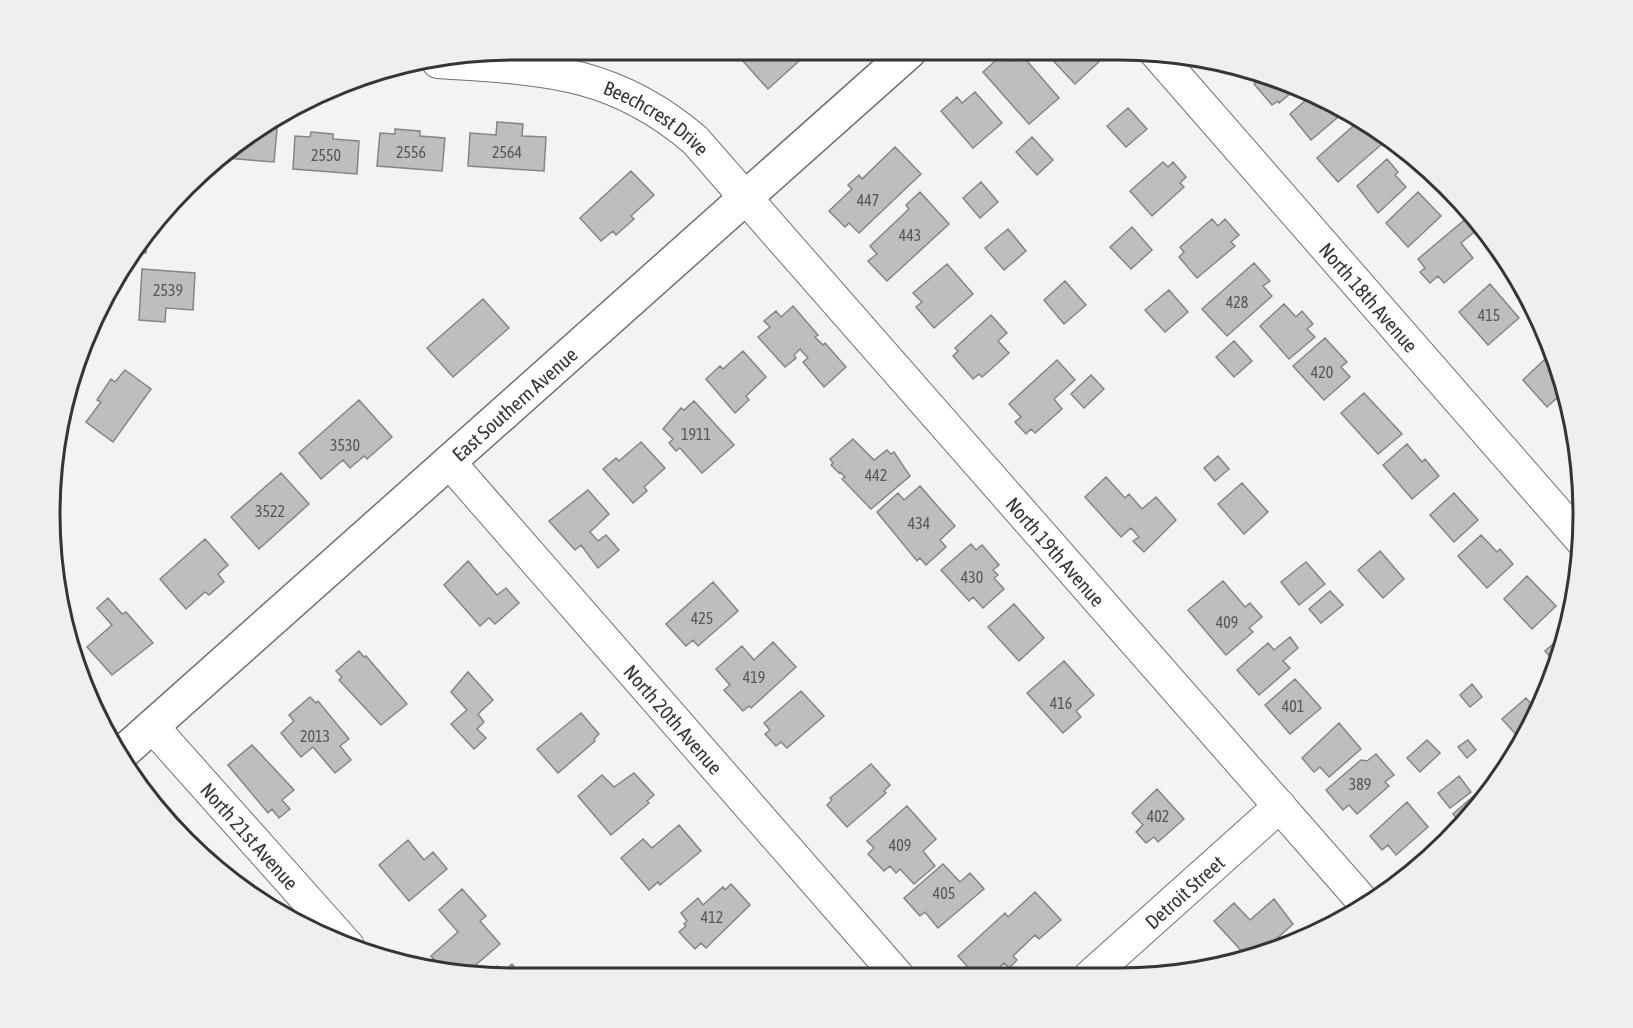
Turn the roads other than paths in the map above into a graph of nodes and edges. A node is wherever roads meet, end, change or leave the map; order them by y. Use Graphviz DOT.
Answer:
graph roads {
  1 [pos="900,60"];
  2 [pos="1163,62"];
  3 [pos="460,63"];
  4 [pos="746,198"];
  5 [pos="450,463"];
  6 [pos="1572,530"];
  7 [pos="152,726"];
  8 [pos="126,749"];
  9 [pos="1280,806"];
  10 [pos="1360,898"];
  11 [pos="334,930"];
  12 [pos="890,968"];
  13 [pos="1099,968"];
  1 -- 4 [label="street, East Southern Avenue"];
  2 -- 6 [label="street, North 18th Avenue"];
  3 -- 4 [label="street, Beechcrest Drive"];
  4 -- 5 [label="street, East Southern Avenue"];
  4 -- 9 [label="street, North 19th Avenue"];
  5 -- 7 [label="street, East Southern Avenue"];
  5 -- 12 [label="street, North 20th Avenue"];
  7 -- 8 [label="street, East Southern Avenue"];
  7 -- 11 [label="street, North 21st Avenue"];
  9 -- 10 [label="street, North 19th Avenue"];
  9 -- 13 [label="street, Detroit Street"];
}
